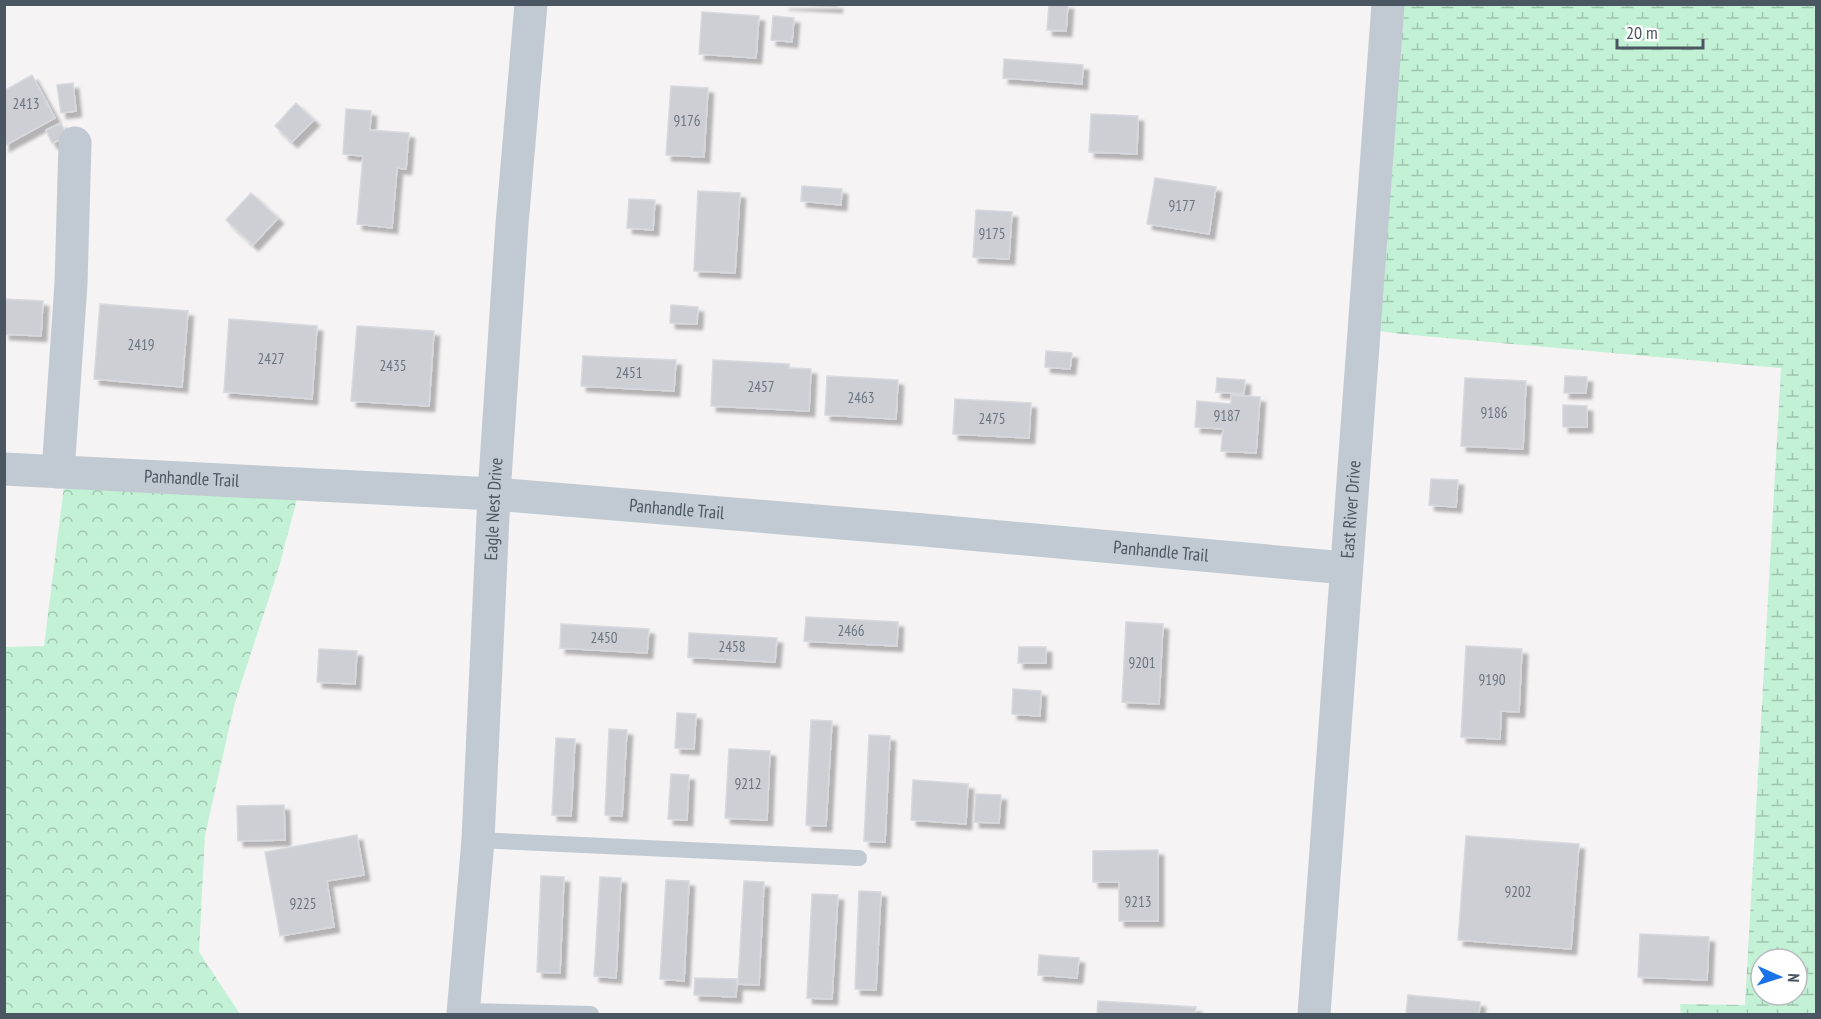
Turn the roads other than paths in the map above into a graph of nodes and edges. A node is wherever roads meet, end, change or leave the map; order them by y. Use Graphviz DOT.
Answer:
graph roads {
  1 [pos="531,4"];
  2 [pos="1388,4"];
  3 [pos="75,143"];
  4 [pos="4,469"];
  5 [pos="58,472"];
  6 [pos="494,494"];
  7 [pos="1345,568"];
  8 [pos="478,840"];
  9 [pos="859,858"];
  10 [pos="463,1013"];
  11 [pos="591,1014"];
  12 [pos="1314,1014"];
  1 -- 6 [label="street, Eagle Nest Drive"];
  2 -- 7 [label="street, East River Drive"];
  3 -- 5 [label="street"];
  4 -- 5 [label="street, Panhandle Trail"];
  5 -- 6 [label="street, Panhandle Trail"];
  6 -- 7 [label="street, Panhandle Trail"];
  6 -- 8 [label="street, Eagle Nest Drive"];
  7 -- 12 [label="street, East River Drive"];
  8 -- 9 [label="lane"];
  8 -- 10 [label="street, Eagle Nest Drive"];
  10 -- 11 [label="lane"];
}
